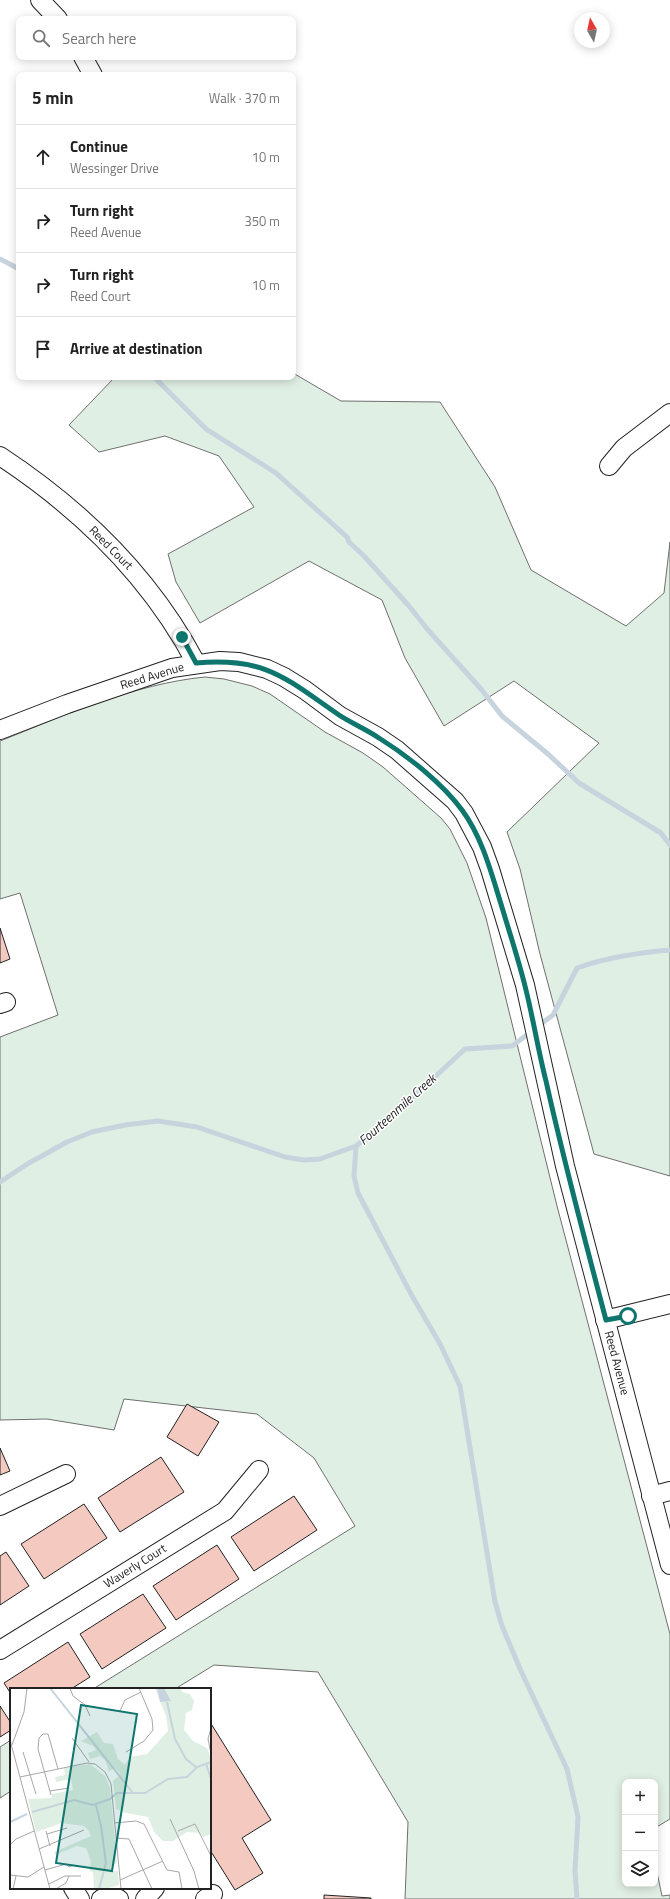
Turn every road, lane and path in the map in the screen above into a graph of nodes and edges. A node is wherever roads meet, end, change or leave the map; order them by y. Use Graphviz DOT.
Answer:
graph roads {
  1 [pos="40,0"];
  2 [pos="55,16"];
  3 [pos="85,60"];
  4 [pos="91,72"];
  5 [pos="670,413"];
  6 [pos="0,456"];
  7 [pos="609,466"];
  8 [pos="196,663"];
  9 [pos="0,730"];
  10 [pos="670,1304"];
  11 [pos="606,1320"];
  12 [pos="259,1470"];
  13 [pos="66,1474"];
  14 [pos="670,1491"];
  15 [pos="652,1496"];
  16 [pos="0,1506"];
  17 [pos="670,1565"];
  18 [pos="0,1650"];
  19 [pos="74,1889"];
  20 [pos="154,1889"];
  21 [pos="80,1899"];
  22 [pos="145,1899"];
  1 -- 2 [label="street"];
  3 -- 4 [label="street"];
  5 -- 7 [label="street"];
  6 -- 8 [label="street, Reed Court"];
  8 -- 9 [label="street, Reed Avenue"];
  8 -- 11 [label="street, Reed Avenue"];
  10 -- 11 [label="street"];
  11 -- 15 [label="street, Reed Avenue"];
  12 -- 18 [label="street, Waverly Court"];
  13 -- 16 [label="street"];
  14 -- 15 [label="street"];
  15 -- 17 [label="street, Reed Avenue"];
  19 -- 21 [label="street"];
  20 -- 22 [label="street"];
}
